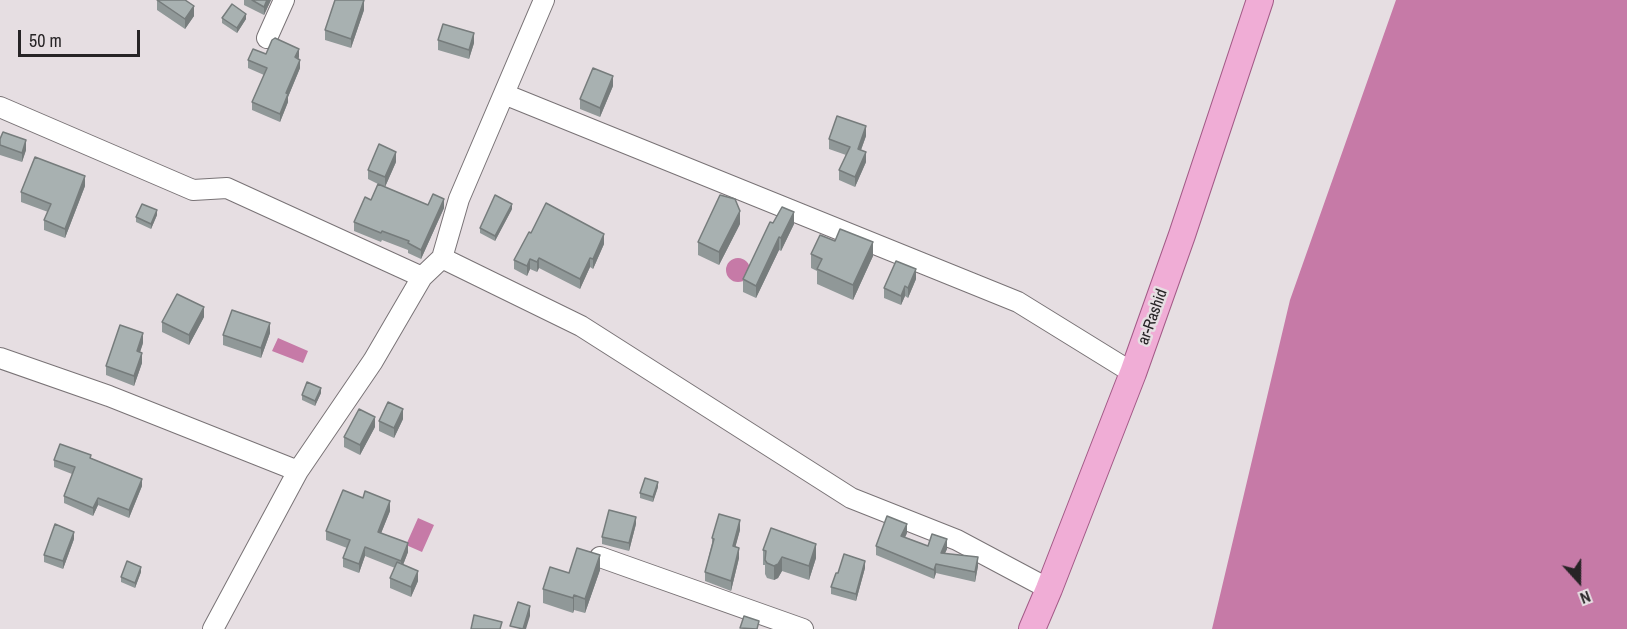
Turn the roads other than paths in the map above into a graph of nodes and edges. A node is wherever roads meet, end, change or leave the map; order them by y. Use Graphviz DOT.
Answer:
graph roads {
  1 [pos="284,0"];
  2 [pos="544,0"];
  3 [pos="1260,0"];
  4 [pos="267,38"];
  5 [pos="504,94"];
  6 [pos="0,107"];
  7 [pos="442,258"];
  8 [pos="422,277"];
  9 [pos="0,358"];
  10 [pos="1133,373"];
  11 [pos="298,471"];
  12 [pos="600,556"];
  13 [pos="1049,589"];
  14 [pos="213,629"];
  15 [pos="803,629"];
  16 [pos="1032,629"];
  1 -- 4 [label="street"];
  2 -- 5 [label="street"];
  3 -- 10 [label="main road, ar-Rashid"];
  5 -- 7 [label="street"];
  5 -- 10 [label="street"];
  6 -- 8 [label="street"];
  7 -- 8 [label="street"];
  7 -- 13 [label="street"];
  8 -- 11 [label="street"];
  9 -- 11 [label="street"];
  10 -- 13 [label="main road, ar-Rashid"];
  11 -- 14 [label="street"];
  12 -- 15 [label="street"];
  13 -- 16 [label="main road, ar-Rashid"];
}
